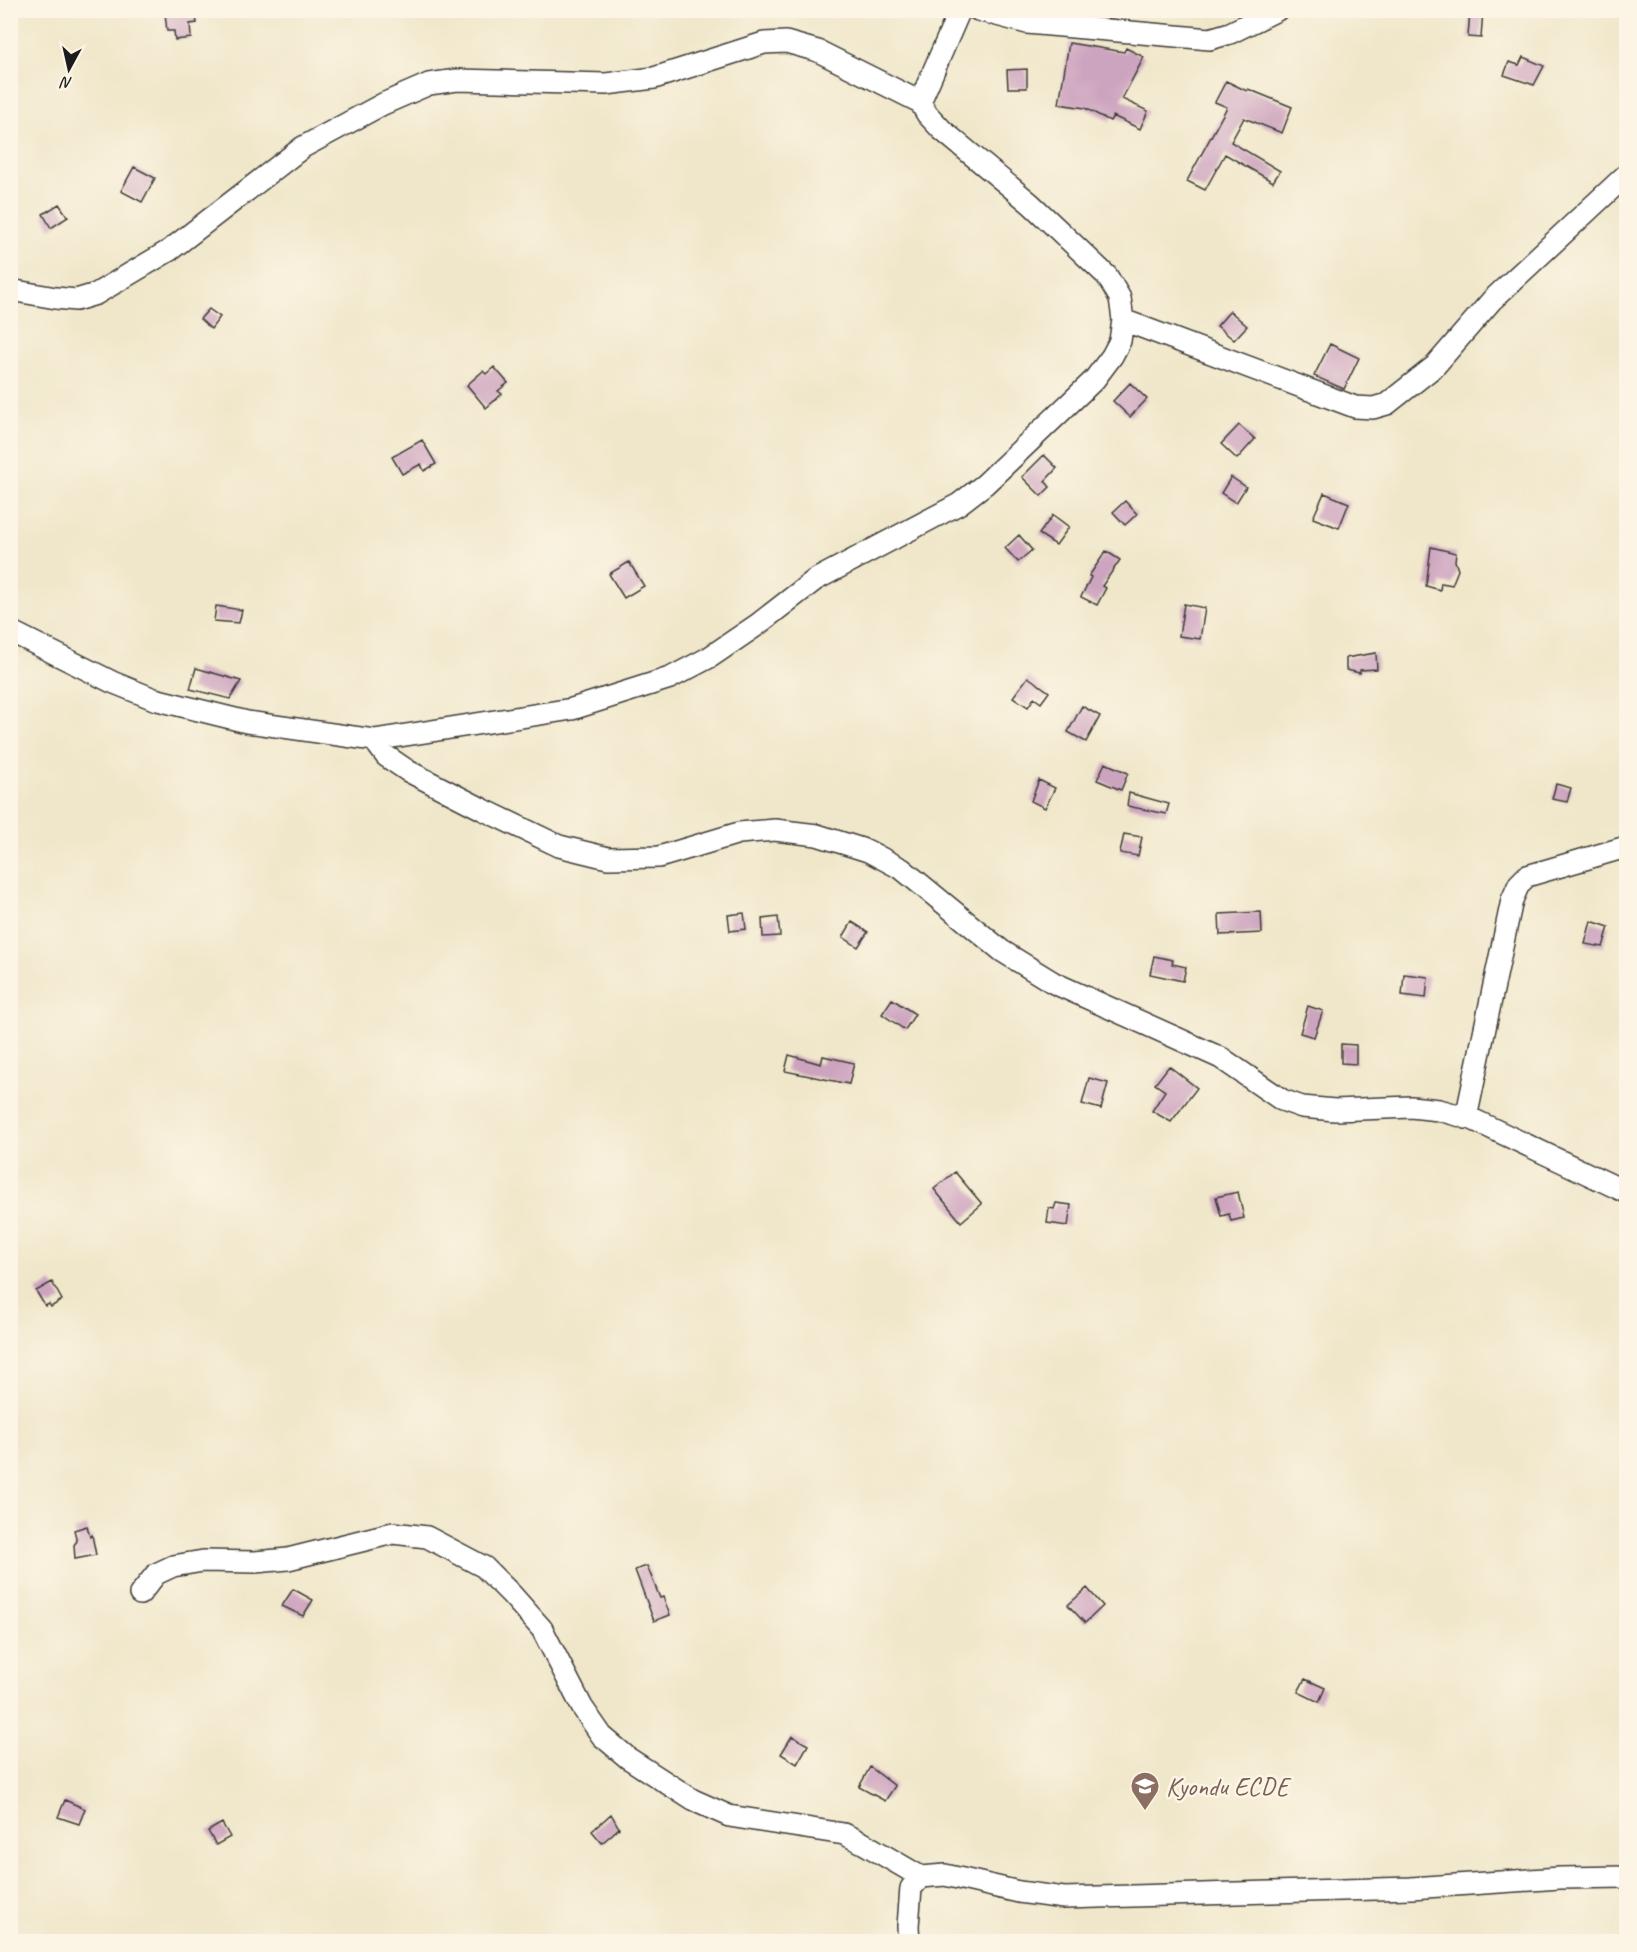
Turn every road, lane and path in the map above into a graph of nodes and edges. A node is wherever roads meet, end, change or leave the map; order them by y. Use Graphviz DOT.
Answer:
graph roads {
  1 [pos="960,10"];
  2 [pos="978,10"];
  3 [pos="1277,10"];
  4 [pos="920,102"];
  5 [pos="1626,175"];
  6 [pos="10,290"];
  7 [pos="1123,320"];
  8 [pos="10,632"];
  9 [pos="374,740"];
  10 [pos="1626,847"];
  11 [pos="1466,1118"];
  12 [pos="1626,1192"];
  13 [pos="140,1594"];
  14 [pos="921,1877"];
  15 [pos="1626,1877"];
  16 [pos="909,1941"];
  1 -- 4 [label="street"];
  2 -- 3 [label="street"];
  4 -- 6 [label="street"];
  4 -- 7 [label="street"];
  5 -- 7 [label="street"];
  7 -- 9 [label="street"];
  8 -- 9 [label="street"];
  9 -- 11 [label="street"];
  10 -- 11 [label="street"];
  11 -- 12 [label="street"];
  13 -- 14 [label="street"];
  14 -- 15 [label="street"];
  14 -- 16 [label="street"];
}
